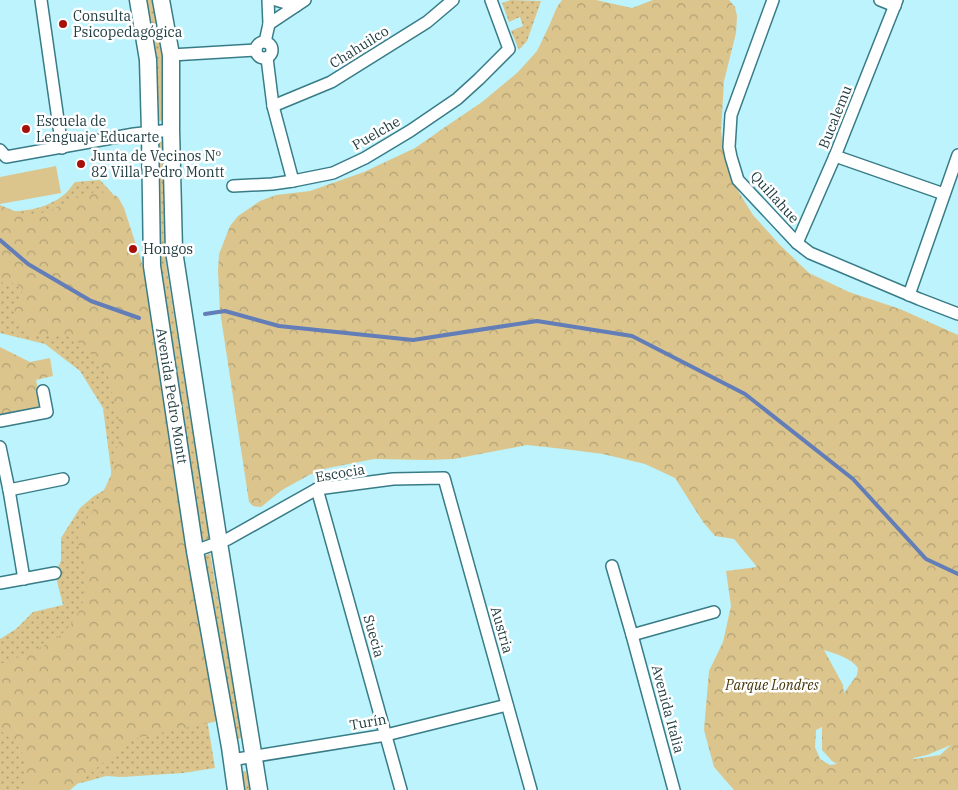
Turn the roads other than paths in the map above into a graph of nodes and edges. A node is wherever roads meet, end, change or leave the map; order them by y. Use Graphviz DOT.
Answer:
graph roads {
  1 [pos="41,0"];
  2 [pos="138,0"];
  3 [pos="162,0"];
  4 [pos="268,0"];
  5 [pos="276,0"];
  6 [pos="453,0"];
  7 [pos="491,0"];
  8 [pos="773,0"];
  9 [pos="880,0"];
  10 [pos="300,3"];
  11 [pos="896,3"];
  12 [pos="270,24"];
  13 [pos="264,42"];
  14 [pos="256,50"];
  15 [pos="171,55"];
  16 [pos="267,58"];
  17 [pos="273,106"];
  18 [pos="171,130"];
  19 [pos="150,132"];
  20 [pos="62,148"];
  21 [pos="3,154"];
  22 [pos="958,155"];
  23 [pos="835,156"];
  24 [pos="293,181"];
  25 [pos="233,186"];
  26 [pos="944,194"];
  27 [pos="797,243"];
  28 [pos="910,296"];
  29 [pos="958,314"];
  30 [pos="43,391"];
  31 [pos="0,421"];
  32 [pos="0,447"];
  33 [pos="444,478"];
  34 [pos="63,479"];
  35 [pos="318,489"];
  36 [pos="9,490"];
  37 [pos="219,543"];
  38 [pos="195,551"];
  39 [pos="612,566"];
  40 [pos="56,573"];
  41 [pos="24,578"];
  42 [pos="0,583"];
  43 [pos="714,612"];
  44 [pos="632,635"];
  45 [pos="507,705"];
  46 [pos="386,735"];
  47 [pos="253,756"];
  48 [pos="231,760"];
  49 [pos="236,790"];
  50 [pos="259,790"];
  51 [pos="401,790"];
  52 [pos="531,790"];
  53 [pos="674,790"];
  1 -- 20 [label="street"];
  2 -- 19 [label="main road, Avenida Pedro Montt"];
  3 -- 15 [label="main road, Avenida Pedro Montt"];
  4 -- 12 [label="street"];
  5 -- 10 [label="street"];
  6 -- 17 [label="street, Chahuilco"];
  7 -- 24 [label="street, Puelche"];
  8 -- 27 [label="street, Quillahue"];
  9 -- 11 [label="street"];
  10 -- 12 [label="street"];
  11 -- 23 [label="street, Bucalemu"];
  12 -- 13 [label="street"];
  13 -- 14 [label="street"];
  13 -- 16 [label="street"];
  14 -- 15 [label="street"];
  14 -- 16 [label="street"];
  15 -- 18 [label="main road, Avenida Pedro Montt"];
  16 -- 17 [label="street"];
  17 -- 24 [label="street"];
  18 -- 19 [label="street"];
  18 -- 37 [label="main road, Avenida Pedro Montt"];
  19 -- 20 [label="street"];
  19 -- 38 [label="main road, Avenida Pedro Montt"];
  20 -- 21 [label="street"];
  22 -- 26 [label="street"];
  23 -- 26 [label="street"];
  23 -- 27 [label="street, Bucalemu"];
  24 -- 25 [label="street, Puelche"];
  26 -- 28 [label="street"];
  27 -- 28 [label="street, Quillahue"];
  28 -- 29 [label="street, Quillahue"];
  30 -- 31 [label="street"];
  32 -- 36 [label="street"];
  33 -- 35 [label="street, Escocia"];
  33 -- 45 [label="street, Austria"];
  34 -- 36 [label="street"];
  35 -- 37 [label="street, Escocia"];
  35 -- 46 [label="street, Suecia"];
  36 -- 41 [label="street"];
  37 -- 38 [label="street, Escocia"];
  37 -- 47 [label="main road, Avenida Pedro Montt"];
  38 -- 48 [label="main road, Avenida Pedro Montt"];
  39 -- 44 [label="street, Avenida Italia"];
  40 -- 41 [label="street"];
  41 -- 42 [label="street"];
  43 -- 44 [label="street"];
  44 -- 53 [label="street, Avenida Italia"];
  45 -- 46 [label="street, Turín"];
  45 -- 52 [label="street, Austria"];
  46 -- 47 [label="street, Turín"];
  46 -- 51 [label="street, Suecia"];
  47 -- 48 [label="street, Turín"];
  47 -- 50 [label="main road, Avenida Pedro Montt"];
  48 -- 49 [label="main road, Avenida Pedro Montt"];
}
